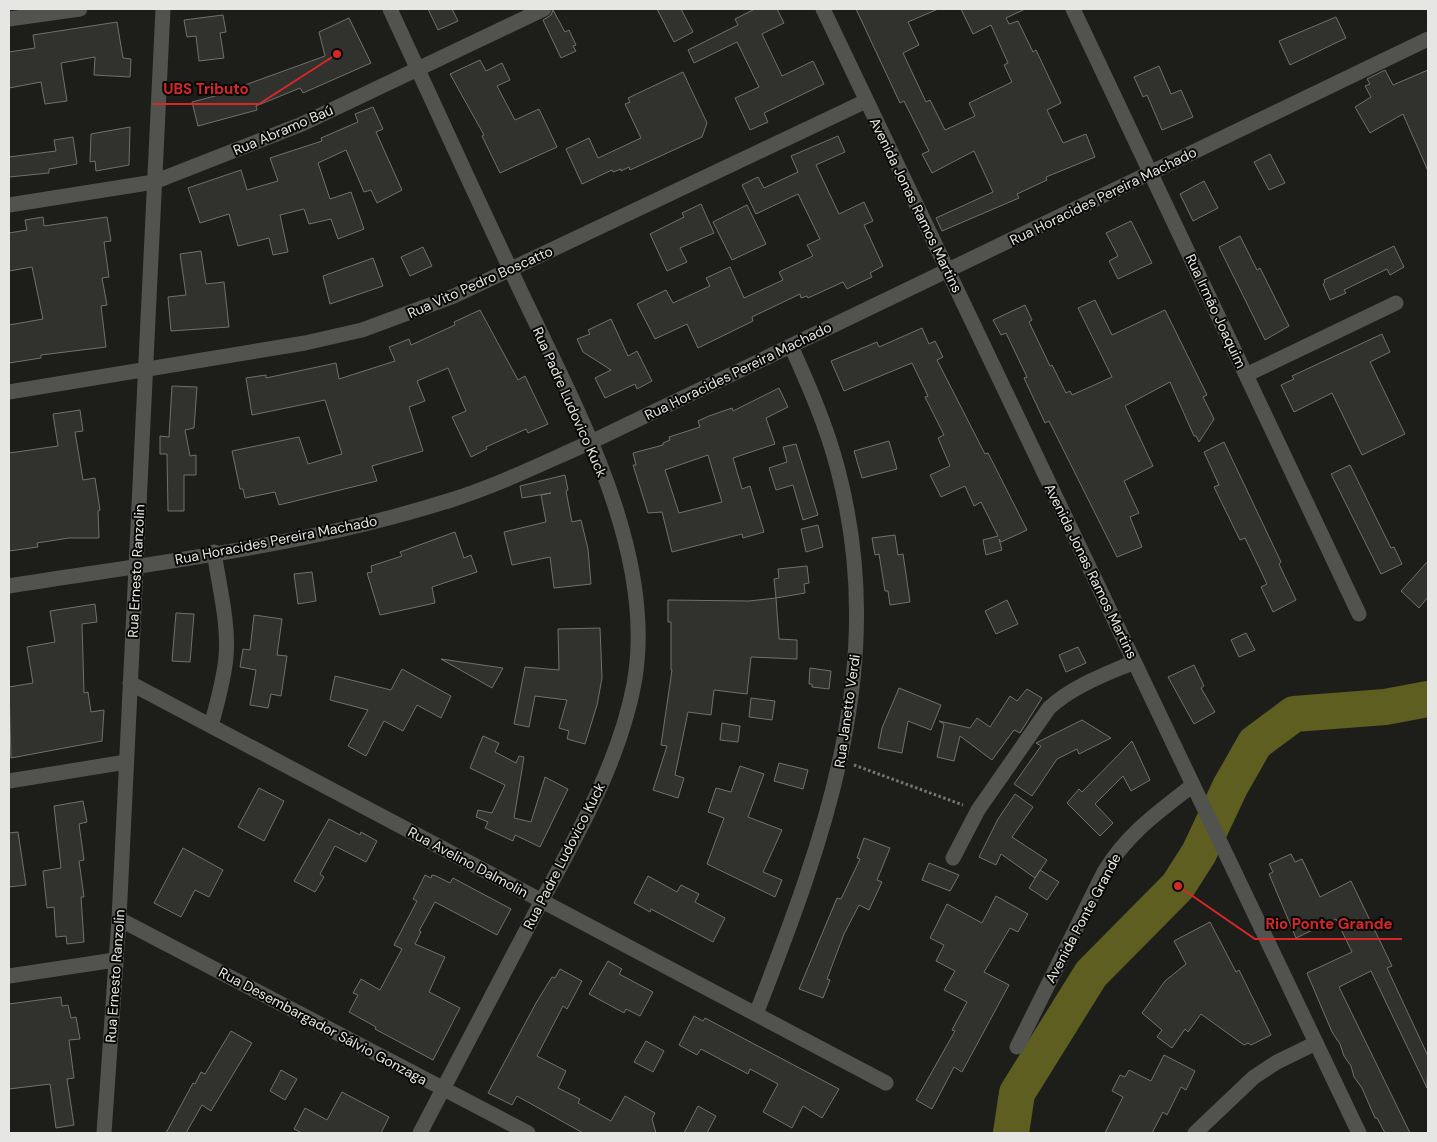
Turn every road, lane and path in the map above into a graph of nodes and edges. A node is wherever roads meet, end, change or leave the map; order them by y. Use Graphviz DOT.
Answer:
graph roads {
  1 [pos="80,9"];
  2 [pos="163,9"];
  3 [pos="390,9"];
  4 [pos="544,9"];
  5 [pos="822,9"];
  6 [pos="1073,9"];
  7 [pos="9,19"];
  8 [pos="1428,39"];
  9 [pos="418,69"];
  10 [pos="866,101"];
  11 [pos="1150,173"];
  12 [pos="154,182"];
  13 [pos="9,205"];
  14 [pos="510,269"];
  15 [pos="947,271"];
  16 [pos="1396,303"];
  17 [pos="791,346"];
  18 [pos="146,370"];
  19 [pos="1246,375"];
  20 [pos="9,392"];
  21 [pos="590,442"];
  22 [pos="214,552"];
  23 [pos="136,566"];
  24 [pos="9,586"];
  25 [pos="1359,614"];
  26 [pos="1134,662"];
  27 [pos="130,683"];
  28 [pos="211,726"];
  29 [pos="841,760"];
  30 [pos="126,762"];
  31 [pos="9,781"];
  32 [pos="1193,785"];
  33 [pos="978,810"];
  34 [pos="953,858"];
  35 [pos="542,901"];
  36 [pos="119,919"];
  37 [pos="115,960"];
  38 [pos="9,976"];
  39 [pos="756,1014"];
  40 [pos="1316,1043"];
  41 [pos="1017,1047"];
  42 [pos="886,1083"];
  43 [pos="443,1089"];
  44 [pos="104,1133"];
  45 [pos="420,1133"];
  46 [pos="528,1133"];
  47 [pos="1195,1133"];
  48 [pos="1359,1133"];
  1 -- 7 [label="street"];
  2 -- 12 [label="street, Rua Ernesto Ranzolin"];
  3 -- 9 [label="street, Rua Padre Ludovico Kuck"];
  4 -- 9 [label="street, Rua Abramo Baú"];
  5 -- 10 [label="street, Avenida Jonas Ramos Martins"];
  6 -- 11 [label="street, Rua Irmão Joaquim"];
  8 -- 11 [label="street, Rua Horacides Pereira Machado"];
  9 -- 12 [label="street, Rua Abramo Baú"];
  9 -- 14 [label="street, Rua Padre Ludovico Kuck"];
  10 -- 14 [label="street, Rua Vito Pedro Boscatto"];
  10 -- 15 [label="street, Avenida Jonas Ramos Martins"];
  11 -- 15 [label="street, Rua Horacides Pereira Machado"];
  11 -- 19 [label="street, Rua Irmão Joaquim"];
  12 -- 13 [label="street, Rua Abramo Baú"];
  12 -- 18 [label="street, Rua Ernesto Ranzolin"];
  14 -- 18 [label="street, Rua Vito Pedro Boscatto"];
  14 -- 21 [label="street, Rua Padre Ludovico Kuck"];
  15 -- 17 [label="street, Rua Horacides Pereira Machado"];
  15 -- 26 [label="street, Avenida Jonas Ramos Martins"];
  16 -- 19 [label="street"];
  17 -- 21 [label="street, Rua Horacides Pereira Machado"];
  17 -- 29 [label="street, Rua Janetto Verdi"];
  18 -- 20 [label="street, Rua Vito Pedro Boscatto"];
  18 -- 23 [label="street, Rua Ernesto Ranzolin"];
  19 -- 25 [label="street, Rua Irmão Joaquim"];
  21 -- 22 [label="street, Rua Horacides Pereira Machado"];
  21 -- 35 [label="street, Rua Padre Ludovico Kuck"];
  22 -- 23 [label="street, Rua Horacides Pereira Machado"];
  22 -- 28 [label="street"];
  23 -- 24 [label="street, Rua Horacides Pereira Machado"];
  23 -- 27 [label="street, Rua Ernesto Ranzolin"];
  26 -- 32 [label="street, Avenida Jonas Ramos Martins"];
  26 -- 33 [label="street"];
  27 -- 28 [label="street, Rua Avelino Dalmolin"];
  27 -- 30 [label="street, Rua Ernesto Ranzolin"];
  28 -- 35 [label="street, Rua Avelino Dalmolin"];
  29 -- 33 [label="path"];
  29 -- 39 [label="street, Rua Janetto Verdi"];
  30 -- 31 [label="street"];
  30 -- 36 [label="street, Rua Ernesto Ranzolin"];
  32 -- 40 [label="street, Avenida Jonas Ramos Martins"];
  32 -- 41 [label="street, Avenida Ponte Grande"];
  33 -- 34 [label="street"];
  35 -- 39 [label="street, Rua Avelino Dalmolin"];
  35 -- 43 [label="street, Rua Padre Ludovico Kuck"];
  36 -- 37 [label="street, Rua Ernesto Ranzolin"];
  36 -- 43 [label="street, Rua Desembargador Sálvio Gonzaga"];
  37 -- 38 [label="street"];
  37 -- 44 [label="street, Rua Ernesto Ranzolin"];
  39 -- 42 [label="street, Rua Avelino Dalmolin"];
  40 -- 47 [label="street"];
  40 -- 48 [label="street, Avenida Jonas Ramos Martins"];
  43 -- 45 [label="street, Rua Padre Ludovico Kuck"];
  43 -- 46 [label="street, Rua Desembargador Sálvio Gonzaga"];
}
